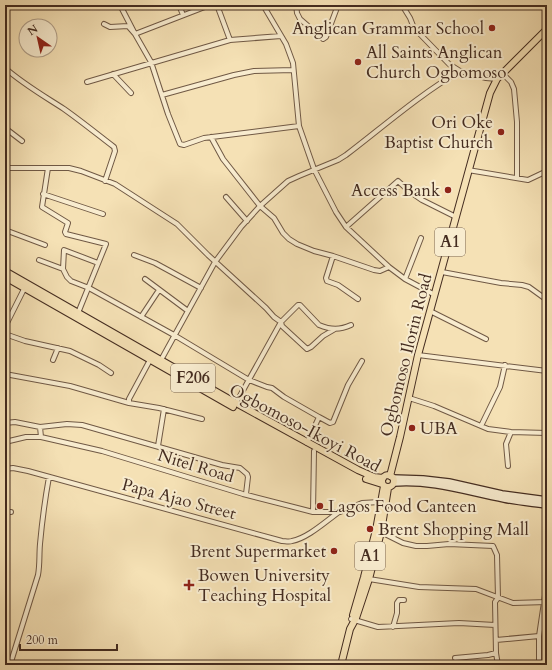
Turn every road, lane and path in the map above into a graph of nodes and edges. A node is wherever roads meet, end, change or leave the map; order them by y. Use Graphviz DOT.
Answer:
graph roads {
  1 [pos="120,5"];
  2 [pos="179,5"];
  3 [pos="210,5"];
  4 [pos="217,5"];
  5 [pos="262,5"];
  6 [pos="296,5"];
  7 [pos="338,5"];
  8 [pos="402,5"];
  9 [pos="183,15"];
  10 [pos="104,24"];
  11 [pos="547,29"];
  12 [pos="134,34"];
  13 [pos="281,36"];
  14 [pos="230,40"];
  15 [pos="151,62"];
  16 [pos="5,68"];
  17 [pos="293,70"];
  18 [pos="460,71"];
  19 [pos="502,73"];
  20 [pos="113,74"];
  21 [pos="486,78"];
  22 [pos="497,79"];
  23 [pos="88,82"];
  24 [pos="493,85"];
  25 [pos="131,93"];
  26 [pos="162,95"];
  27 [pos="299,126"];
  28 [pos="5,128"];
  29 [pos="211,137"];
  30 [pos="22,140"];
  31 [pos="5,168"];
  32 [pos="48,168"];
  33 [pos="314,169"];
  34 [pos="468,170"];
  35 [pos="547,171"];
  36 [pos="517,178"];
  37 [pos="105,180"];
  38 [pos="43,194"];
  39 [pos="226,197"];
  40 [pos="260,206"];
  41 [pos="103,214"];
  42 [pos="456,217"];
  43 [pos="247,221"];
  44 [pos="346,227"];
  45 [pos="5,230"];
  46 [pos="421,238"];
  47 [pos="45,245"];
  48 [pos="134,255"];
  49 [pos="333,256"];
  50 [pos="39,260"];
  51 [pos="215,262"];
  52 [pos="98,263"];
  53 [pos="389,267"];
  54 [pos="63,269"];
  55 [pos="5,272"];
  56 [pos="442,272"];
  57 [pos="5,278"];
  58 [pos="145,279"];
  59 [pos="405,279"];
  60 [pos="89,288"];
  61 [pos="201,288"];
  62 [pos="24,289"];
  63 [pos="159,290"];
  64 [pos="435,295"];
  65 [pos="358,299"];
  66 [pos="547,300"];
  67 [pos="188,311"];
  68 [pos="430,311"];
  69 [pos="78,313"];
  70 [pos="141,317"];
  71 [pos="281,322"];
  72 [pos="352,325"];
  73 [pos="5,327"];
  74 [pos="335,329"];
  75 [pos="5,334"];
  76 [pos="174,335"];
  77 [pos="486,339"];
  78 [pos="58,348"];
  79 [pos="418,355"];
  80 [pos="53,360"];
  81 [pos="150,360"];
  82 [pos="161,360"];
  83 [pos="362,361"];
  84 [pos="505,365"];
  85 [pos="547,370"];
  86 [pos="111,373"];
  87 [pos="5,374"];
  88 [pos="249,380"];
  89 [pos="199,385"];
  90 [pos="547,389"];
  91 [pos="409,398"];
  92 [pos="129,403"];
  93 [pos="236,403"];
  94 [pos="164,409"];
  95 [pos="319,417"];
  96 [pos="202,419"];
  97 [pos="5,423"];
  98 [pos="481,426"];
  99 [pos="40,427"];
  100 [pos="511,432"];
  101 [pos="547,433"];
  102 [pos="41,437"];
  103 [pos="5,442"];
  104 [pos="307,443"];
  105 [pos="158,446"];
  106 [pos="314,451"];
  107 [pos="508,466"];
  108 [pos="5,469"];
  109 [pos="50,477"];
  110 [pos="392,479"];
  111 [pos="384,484"];
  112 [pos="246,494"];
  113 [pos="547,500"];
  114 [pos="380,502"];
  115 [pos="547,505"];
  116 [pos="5,512"];
  117 [pos="11,512"];
  118 [pos="313,512"];
  119 [pos="340,512"];
  120 [pos="381,532"];
  121 [pos="369,579"];
  122 [pos="547,582"];
  123 [pos="498,598"];
  124 [pos="404,600"];
  125 [pos="545,602"];
  126 [pos="353,621"];
  127 [pos="495,625"];
  128 [pos="393,627"];
  129 [pos="539,636"];
  130 [pos="496,640"];
  131 [pos="496,653"];
  132 [pos="455,658"];
  133 [pos="10,665"];
  134 [pos="342,665"];
  135 [pos="498,665"];
  136 [pos="539,665"];
  1 -- 12 [label="street"];
  2 -- 9 [label="street"];
  3 -- 9 [label="street"];
  4 -- 14 [label="street"];
  5 -- 13 [label="street"];
  6 -- 7 [label="street"];
  8 -- 18 [label="street"];
  9 -- 12 [label="street"];
  10 -- 12 [label="street"];
  11 -- 19 [label="main road, Ogbomoso Ilorin Road / A1"];
  12 -- 15 [label="street"];
  13 -- 14 [label="street"];
  13 -- 17 [label="street"];
  14 -- 15 [label="street"];
  15 -- 20 [label="street"];
  15 -- 26 [label="street"];
  16 -- 37 [label="street"];
  17 -- 26 [label="street"];
  17 -- 27 [label="street"];
  18 -- 21 [label="street"];
  18 -- 33 [label="street"];
  19 -- 22 [label="main road, Ogbomoso Ilorin Road / A1"];
  19 -- 36 [label="street"];
  20 -- 23 [label="street"];
  20 -- 25 [label="street"];
  21 -- 22 [label="street"];
  21 -- 24 [label="street"];
  22 -- 24 [label="main road, Ogbomoso Ilorin Road / A1"];
  24 -- 34 [label="main road, Ogbomoso Ilorin Road / A1"];
  26 -- 29 [label="street"];
  27 -- 29 [label="street"];
  27 -- 33 [label="street"];
  28 -- 30 [label="street"];
  29 -- 40 [label="street"];
  31 -- 32 [label="street"];
  32 -- 37 [label="street"];
  32 -- 38 [label="street"];
  33 -- 40 [label="street"];
  33 -- 44 [label="street"];
  34 -- 36 [label="street"];
  34 -- 42 [label="main road, Ogbomoso Ilorin Road / A1"];
  35 -- 36 [label="street"];
  37 -- 51 [label="street"];
  38 -- 41 [label="street"];
  38 -- 52 [label="street"];
  39 -- 43 [label="street"];
  40 -- 43 [label="street"];
  40 -- 49 [label="street"];
  42 -- 44 [label="street"];
  42 -- 56 [label="main road, Ogbomoso Ilorin Road / A1"];
  43 -- 51 [label="street"];
  44 -- 53 [label="street"];
  45 -- 47 [label="street"];
  46 -- 59 [label="street"];
  48 -- 61 [label="street"];
  49 -- 53 [label="street"];
  49 -- 65 [label="street"];
  50 -- 54 [label="street"];
  51 -- 61 [label="street"];
  51 -- 71 [label="street"];
  52 -- 54 [label="street"];
  52 -- 60 [label="street"];
  53 -- 59 [label="street"];
  54 -- 60 [label="street"];
  55 -- 69 [label="main road, Ogbomoso-Ikoyi Road / F206"];
  56 -- 64 [label="main road, Ogbomoso Ilorin Road / A1"];
  56 -- 66 [label="street"];
  57 -- 62 [label="main road, Ogbomoso-Ikoyi Road / F206"];
  58 -- 63 [label="street"];
  59 -- 64 [label="street"];
  60 -- 69 [label="street"];
  60 -- 70 [label="street"];
  61 -- 67 [label="street"];
  62 -- 73 [label="street"];
  62 -- 81 [label="main road, Ogbomoso-Ikoyi Road / F206"];
  63 -- 67 [label="street"];
  63 -- 70 [label="street"];
  64 -- 68 [label="main road, Ogbomoso Ilorin Road / A1"];
  67 -- 76 [label="street"];
  68 -- 77 [label="street"];
  68 -- 79 [label="main road, Ogbomoso Ilorin Road / A1"];
  69 -- 82 [label="main road, Ogbomoso-Ikoyi Road / F206"];
  70 -- 76 [label="street"];
  71 -- 74 [label="street"];
  71 -- 74 [label="street"];
  71 -- 88 [label="street"];
  72 -- 74 [label="street"];
  75 -- 78 [label="street"];
  76 -- 82 [label="street"];
  76 -- 88 [label="street"];
  78 -- 80 [label="street"];
  78 -- 86 [label="street"];
  79 -- 84 [label="street"];
  79 -- 91 [label="main road, Ogbomoso Ilorin Road / A1"];
  81 -- 89 [label="main road, Ogbomoso-Ikoyi Road / F206"];
  81 -- 92 [label="street"];
  82 -- 89 [label="main road, Ogbomoso-Ikoyi Road / F206"];
  83 -- 95 [label="street"];
  84 -- 85 [label="street"];
  84 -- 98 [label="street"];
  85 -- 90 [label="street"];
  87 -- 92 [label="street"];
  88 -- 93 [label="street"];
  88 -- 95 [label="street"];
  89 -- 93 [label="main road, Ogbomoso-Ikoyi Road / F206"];
  89 -- 106 [label="main road, Ogbomoso-Ikoyi Road / F206"];
  91 -- 98 [label="street"];
  91 -- 110 [label="main road, Ogbomoso Ilorin Road / A1"];
  92 -- 94 [label="street"];
  93 -- 104 [label="main road, Ogbomoso-Ikoyi Road / F206"];
  94 -- 96 [label="street"];
  94 -- 105 [label="street"];
  95 -- 104 [label="street"];
  97 -- 99 [label="street"];
  98 -- 100 [label="street"];
  99 -- 102 [label="street"];
  99 -- 105 [label="street"];
  100 -- 101 [label="street"];
  100 -- 107 [label="street"];
  102 -- 103 [label="street, Nitel Road"];
  102 -- 112 [label="street, Nitel Road"];
  104 -- 111 [label="main road, Ogbomoso-Ikoyi Road / F206"];
  105 -- 112 [label="street"];
  106 -- 111 [label="main road, Ogbomoso-Ikoyi Road / F206"];
  106 -- 118 [label="street"];
  108 -- 109 [label="street, Papa Ajao Street"];
  109 -- 119 [label="street, Papa Ajao Street"];
  109 -- 133 [label="street"];
  110 -- 111 [label="main road"];
  110 -- 111 [label="main road"];
  110 -- 113 [label="main road"];
  110 -- 115 [label="main road"];
  111 -- 114 [label="main road, A1"];
  111 -- 120 [label="main road, A1"];
  112 -- 118 [label="street, Nitel Road"];
  114 -- 119 [label="street, Nitel Road"];
  114 -- 126 [label="main road, A1"];
  116 -- 117 [label="street"];
  118 -- 119 [label="street, Nitel Road"];
  120 -- 121 [label="main road, A1"];
  120 -- 123 [label="street"];
  121 -- 123 [label="street"];
  121 -- 126 [label="main road, A1"];
  122 -- 125 [label="street"];
  123 -- 125 [label="street"];
  123 -- 127 [label="street"];
  124 -- 128 [label="street"];
  125 -- 129 [label="street"];
  126 -- 128 [label="street"];
  126 -- 134 [label="main road, A1"];
  127 -- 128 [label="street"];
  127 -- 130 [label="street"];
  129 -- 130 [label="street"];
  129 -- 136 [label="street"];
  130 -- 131 [label="street"];
  131 -- 132 [label="street"];
  131 -- 135 [label="street"];
}
